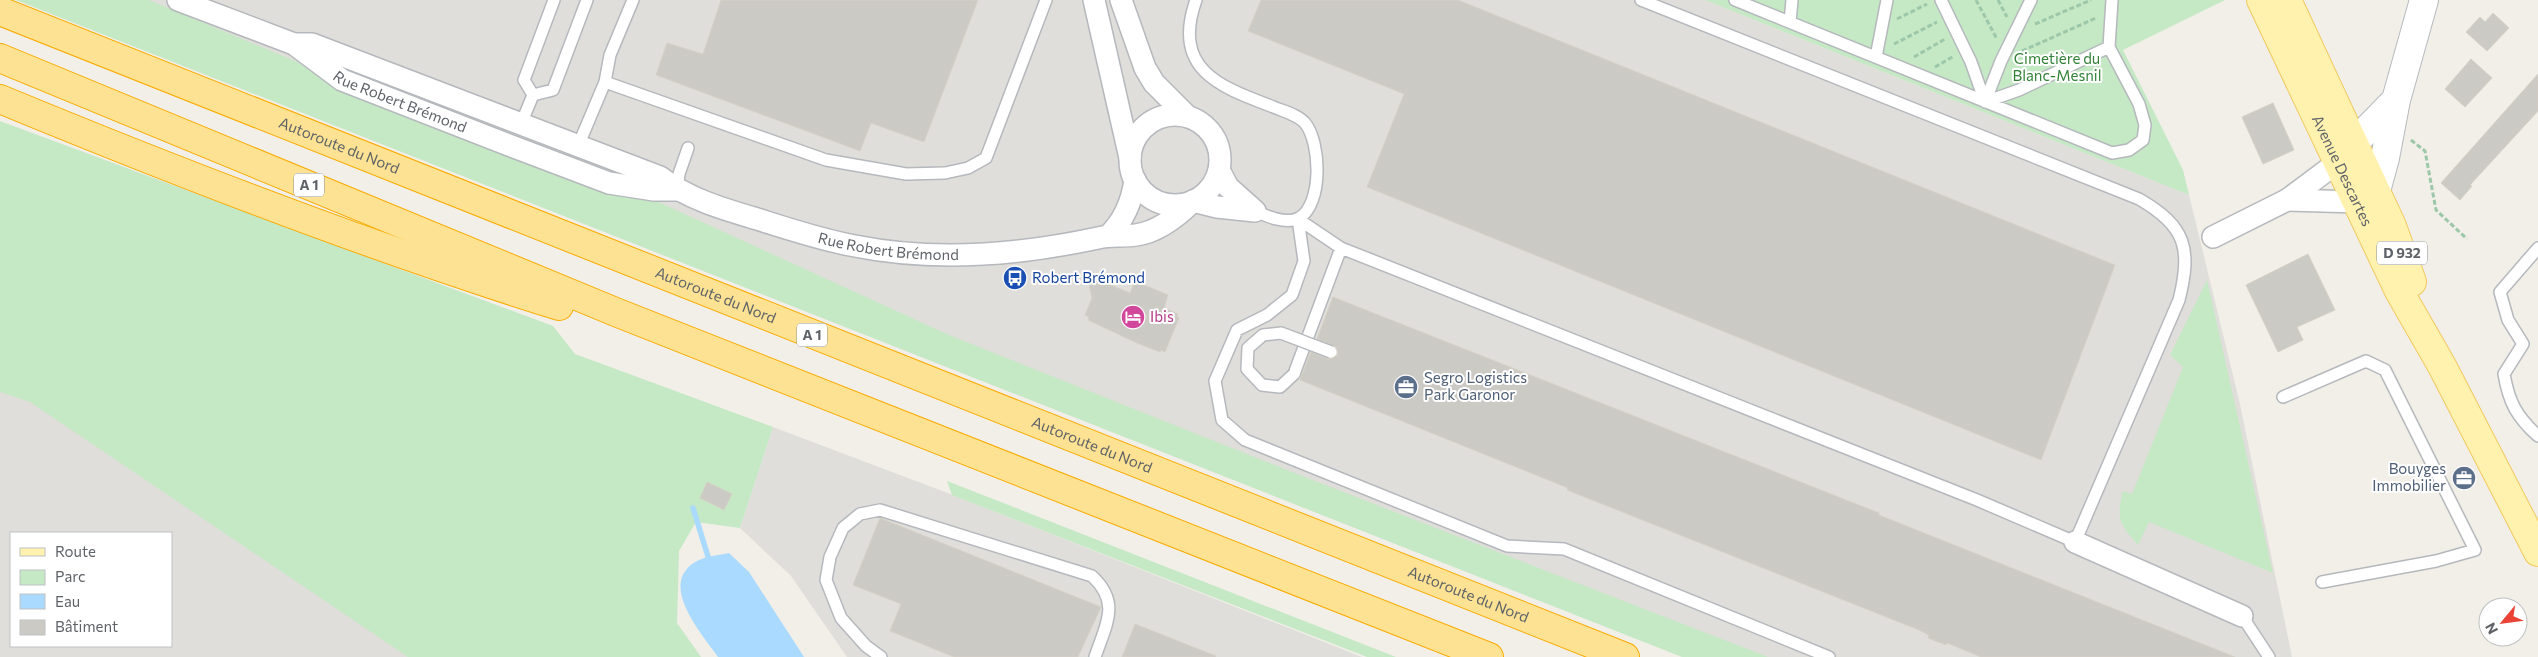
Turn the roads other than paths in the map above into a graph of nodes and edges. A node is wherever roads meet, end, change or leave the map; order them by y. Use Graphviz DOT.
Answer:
graph roads {
  1 [pos="178,0"];
  2 [pos="554,0"];
  3 [pos="587,0"];
  4 [pos="633,0"];
  5 [pos="1046,0"];
  6 [pos="1094,0"];
  7 [pos="1121,0"];
  8 [pos="1196,0"];
  9 [pos="1641,0"];
  10 [pos="1735,0"];
  11 [pos="1792,0"];
  12 [pos="1887,0"];
  13 [pos="1941,0"];
  14 [pos="2031,0"];
  15 [pos="2261,0"];
  16 [pos="2287,0"];
  17 [pos="2424,0"];
  18 [pos="2112,6"];
  19 [pos="0,11"];
  20 [pos="1790,22"];
  21 [pos="294,44"];
  22 [pos="2109,47"];
  23 [pos="1876,55"];
  24 [pos="0,58"];
  25 [pos="605,82"];
  26 [pos="533,95"];
  27 [pos="0,99"];
  28 [pos="2396,100"];
  29 [pos="1985,102"];
  30 [pos="1187,116"];
  31 [pos="522,124"];
  32 [pos="578,146"];
  33 [pos="514,147"];
  34 [pos="688,148"];
  35 [pos="2346,152"];
  36 [pos="1130,158"];
  37 [pos="572,169"];
  38 [pos="1218,170"];
  39 [pos="1135,180"];
  40 [pos="677,190"];
  41 [pos="2367,197"];
  42 [pos="2287,200"];
  43 [pos="1193,201"];
  44 [pos="1254,211"];
  45 [pos="1298,219"];
  46 [pos="1108,236"];
  47 [pos="2213,237"];
  48 [pos="1341,248"];
  49 [pos="2538,248"];
  50 [pos="618,313"];
  51 [pos="1331,352"];
  52 [pos="2283,397"];
  53 [pos="2538,436"];
  54 [pos="2076,542"];
  55 [pos="2538,552"];
  56 [pos="2322,582"];
  57 [pos="2242,616"];
  58 [pos="881,657"];
  59 [pos="1095,657"];
  60 [pos="1489,657"];
  61 [pos="1625,657"];
  62 [pos="1829,657"];
  63 [pos="2269,657"];
  1 -- 21 [label="street, Rue Robert Brémond"];
  2 -- 26 [label="lane"];
  3 -- 26 [label="lane"];
  4 -- 25 [label="lane"];
  5 -- 25 [label="lane"];
  6 -- 36 [label="street"];
  7 -- 30 [label="street"];
  8 -- 45 [label="lane"];
  9 -- 54 [label="lane"];
  10 -- 20 [label="lane"];
  11 -- 20 [label="lane"];
  12 -- 23 [label="lane"];
  13 -- 29 [label="lane"];
  14 -- 29 [label="lane"];
  15 -- 35 [label="main road, Avenue Descartes / D 932"];
  16 -- 35 [label="main road, Avenue Descartes / D 932"];
  17 -- 28 [label="main road"];
  18 -- 22 [label="lane"];
  19 -- 61 [label="highway, Autoroute du Nord / A 1"];
  20 -- 23 [label="lane"];
  21 -- 31 [label="street, Rue Robert Brémond"];
  21 -- 33 [label="street, Rue Robert Brémond"];
  22 -- 29 [label="lane"];
  22 -- 29 [label="lane"];
  23 -- 29 [label="lane"];
  24 -- 50 [label="highway, A 1"];
  25 -- 32 [label="lane"];
  26 -- 31 [label="lane"];
  27 -- 50 [label="highway"];
  28 -- 35 [label="main road"];
  28 -- 41 [label="main road"];
  30 -- 36 [label="street"];
  30 -- 38 [label="street"];
  31 -- 32 [label="street, Rue Robert Brémond"];
  31 -- 33 [label="street"];
  32 -- 37 [label="street"];
  32 -- 40 [label="street, Rue Robert Brémond"];
  33 -- 37 [label="street, Rue Robert Brémond"];
  34 -- 40 [label="lane"];
  35 -- 41 [label="main road, Avenue Descartes / D 932"];
  35 -- 42 [label="street"];
  36 -- 39 [label="street"];
  37 -- 40 [label="street, Rue Robert Brémond"];
  38 -- 43 [label="street"];
  38 -- 44 [label="street"];
  39 -- 43 [label="street"];
  39 -- 46 [label="street"];
  40 -- 46 [label="street, Rue Robert Brémond"];
  41 -- 42 [label="street"];
  41 -- 55 [label="main road, Avenue Descartes / D 932"];
  42 -- 47 [label="street"];
  43 -- 44 [label="street"];
  43 -- 46 [label="street, Rue Robert Brémond"];
  44 -- 45 [label="lane"];
  45 -- 48 [label="lane"];
  45 -- 62 [label="lane"];
  48 -- 51 [label="lane, bridge"];
  48 -- 54 [label="lane"];
  49 -- 53 [label="lane"];
  50 -- 60 [label="highway, A 1"];
  52 -- 56 [label="lane"];
  54 -- 57 [label="street"];
  57 -- 63 [label="lane"];
  58 -- 59 [label="lane"];
}
